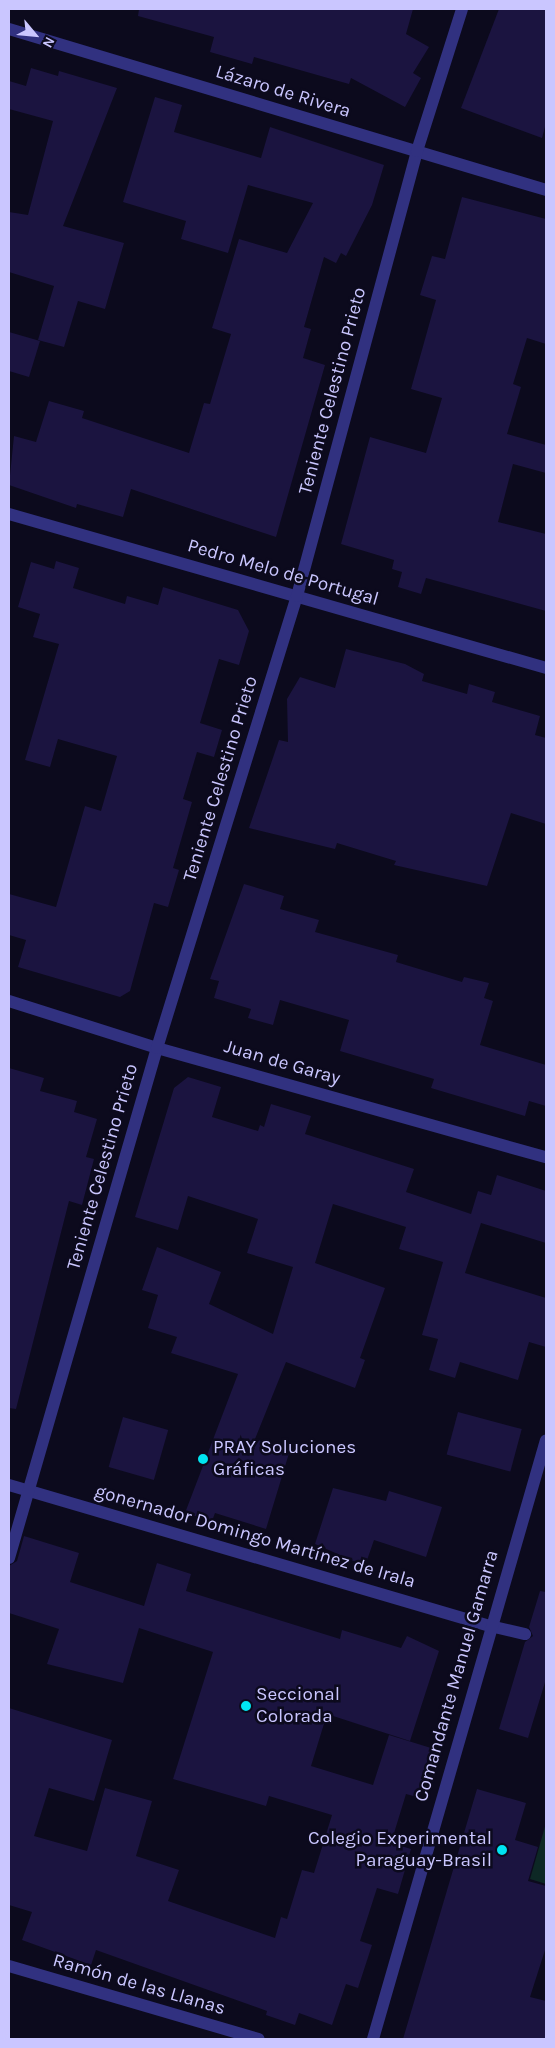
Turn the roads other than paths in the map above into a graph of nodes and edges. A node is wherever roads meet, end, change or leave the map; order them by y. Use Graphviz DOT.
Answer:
graph roads {
  1 [pos="462,9"];
  2 [pos="9,29"];
  3 [pos="417,151"];
  4 [pos="546,190"];
  5 [pos="9,514"];
  6 [pos="297,596"];
  7 [pos="546,668"];
  8 [pos="9,1001"];
  9 [pos="157,1048"];
  10 [pos="546,1157"];
  11 [pos="546,1440"];
  12 [pos="9,1485"];
  13 [pos="29,1491"];
  14 [pos="9,1558"];
  15 [pos="490,1626"];
  16 [pos="525,1634"];
  17 [pos="9,1966"];
  18 [pos="259,2039"];
  19 [pos="373,2039"];
  1 -- 3 [label="street, Teniente Celestino Prieto"];
  2 -- 3 [label="street, Lázaro de Rivera"];
  3 -- 4 [label="street, Lázaro de Rivera"];
  3 -- 6 [label="street, Teniente Celestino Prieto"];
  5 -- 6 [label="street, Pedro Melo de Portugal"];
  6 -- 7 [label="street, Pedro Melo de Portugal"];
  6 -- 9 [label="street, Teniente Celestino Prieto"];
  8 -- 9 [label="street, Juan de Garay"];
  9 -- 10 [label="street, Juan de Garay"];
  9 -- 13 [label="street, Teniente Celestino Prieto"];
  11 -- 15 [label="street, Comandante Manuel Gamarra"];
  12 -- 13 [label="street, gonernador Domingo Martínez de Irala"];
  13 -- 14 [label="street, Teniente Celestino Prieto"];
  13 -- 15 [label="street, gonernador Domingo Martínez de Irala"];
  15 -- 16 [label="street, gonernador Domingo Martínez de Irala"];
  15 -- 19 [label="street, Comandante Manuel Gamarra"];
  17 -- 18 [label="street, Ramón de las Llanas"];
}
